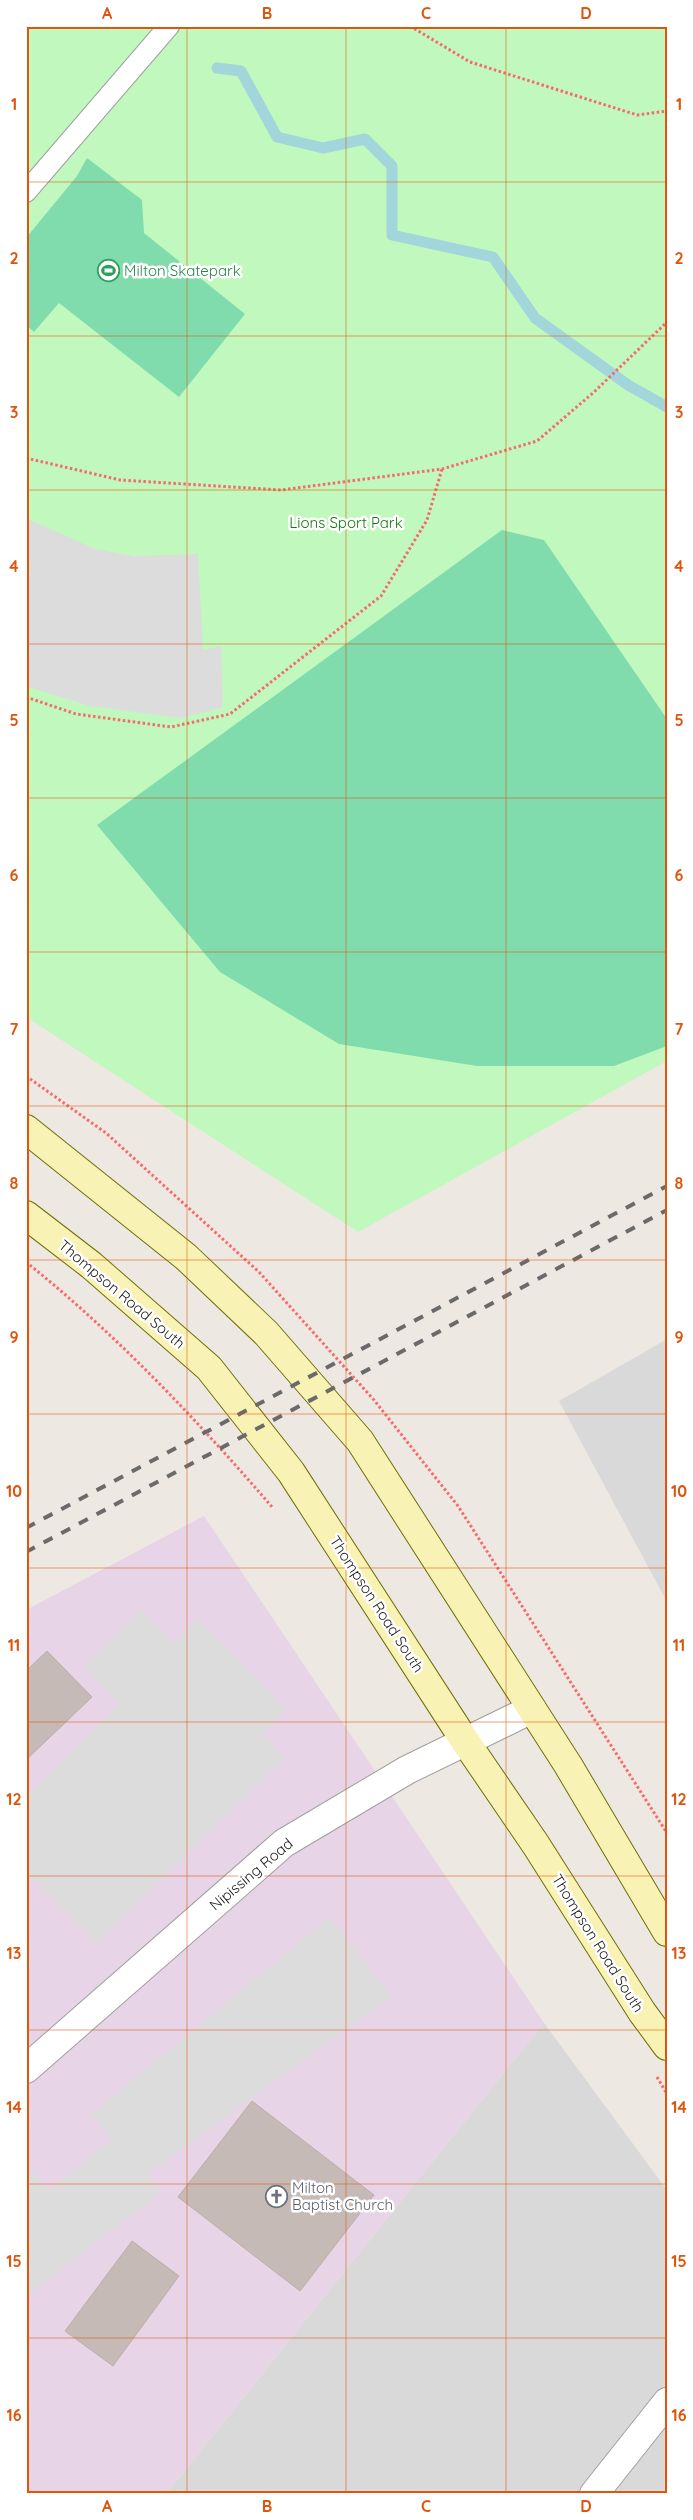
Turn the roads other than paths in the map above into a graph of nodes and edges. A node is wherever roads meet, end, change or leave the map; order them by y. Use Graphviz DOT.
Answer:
graph roads {
  1 [pos="169,26"];
  2 [pos="26,192"];
  3 [pos="26,1129"];
  4 [pos="26,1215"];
  5 [pos="532,1709"];
  6 [pos="465,1741"];
  7 [pos="667,1932"];
  8 [pos="667,2046"];
  9 [pos="26,2069"];
  10 [pos="667,2402"];
  11 [pos="594,2494"];
  1 -- 2 [label="lane"];
  3 -- 5 [label="main road"];
  4 -- 6 [label="main road, Thompson Road South"];
  5 -- 6 [label="street, Nipissing Road"];
  5 -- 7 [label="main road"];
  6 -- 8 [label="main road, Thompson Road South"];
  6 -- 9 [label="street, Nipissing Road"];
  10 -- 11 [label="street"];
}
